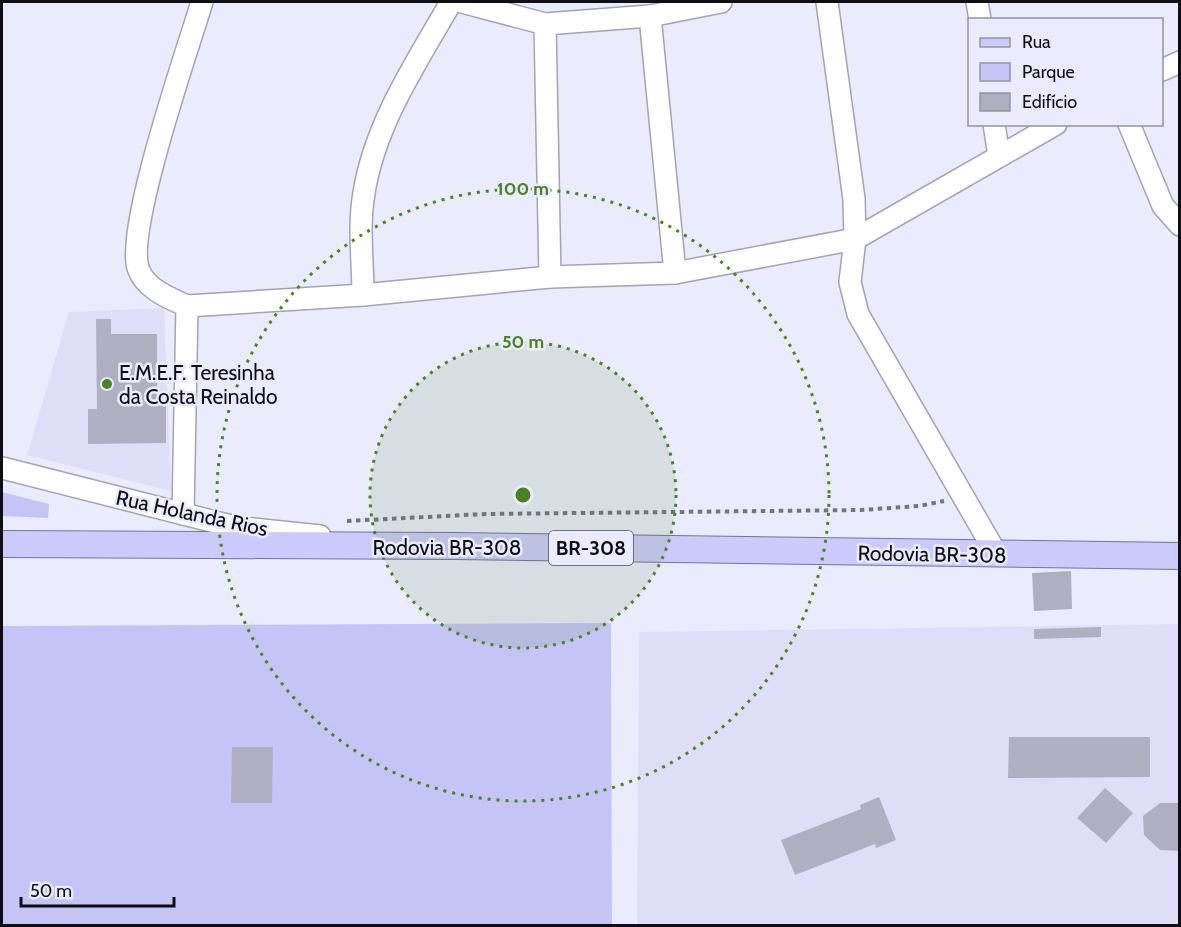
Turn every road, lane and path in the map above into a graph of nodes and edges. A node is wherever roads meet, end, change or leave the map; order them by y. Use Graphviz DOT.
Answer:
graph roads {
  1 [pos="202,2"];
  2 [pos="451,2"];
  3 [pos="462,2"];
  4 [pos="721,2"];
  5 [pos="827,2"];
  6 [pos="977,2"];
  7 [pos="650,16"];
  8 [pos="980,18"];
  9 [pos="545,24"];
  10 [pos="1179,62"];
  11 [pos="1163,69"];
  12 [pos="994,126"];
  13 [pos="1052,126"];
  14 [pos="1130,126"];
  15 [pos="999,156"];
  16 [pos="1179,225"];
  17 [pos="855,240"];
  18 [pos="675,273"];
  19 [pos="550,277"];
  20 [pos="363,295"];
  21 [pos="187,306"];
  22 [pos="2,468"];
  23 [pos="963,496"];
  24 [pos="183,514"];
  25 [pos="342,521"];
  26 [pos="2,544"];
  27 [pos="422,546"];
  28 [pos="997,555"];
  29 [pos="1179,556"];
  1 -- 21 [label="street"];
  2 -- 20 [label="street"];
  3 -- 9 [label="street"];
  4 -- 7 [label="street"];
  5 -- 17 [label="street"];
  6 -- 8 [label="street"];
  7 -- 9 [label="street"];
  7 -- 18 [label="street"];
  9 -- 19 [label="street"];
  10 -- 11 [label="street"];
  12 -- 15 [label="street"];
  13 -- 15 [label="street"];
  14 -- 16 [label="street"];
  15 -- 17 [label="street"];
  17 -- 18 [label="street"];
  17 -- 23 [label="street"];
  18 -- 19 [label="street"];
  19 -- 20 [label="street"];
  20 -- 21 [label="street"];
  21 -- 24 [label="street"];
  22 -- 24 [label="street, Rua Holanda Rios"];
  23 -- 25 [label="path"];
  23 -- 28 [label="street"];
  24 -- 27 [label="street, Rua Holanda Rios"];
  26 -- 27 [label="main road, Rodovia BR-308 / BR-308"];
  27 -- 28 [label="main road, Rodovia BR-308 / BR-308"];
  28 -- 29 [label="main road, Rodovia BR-308 / BR-308"];
}
